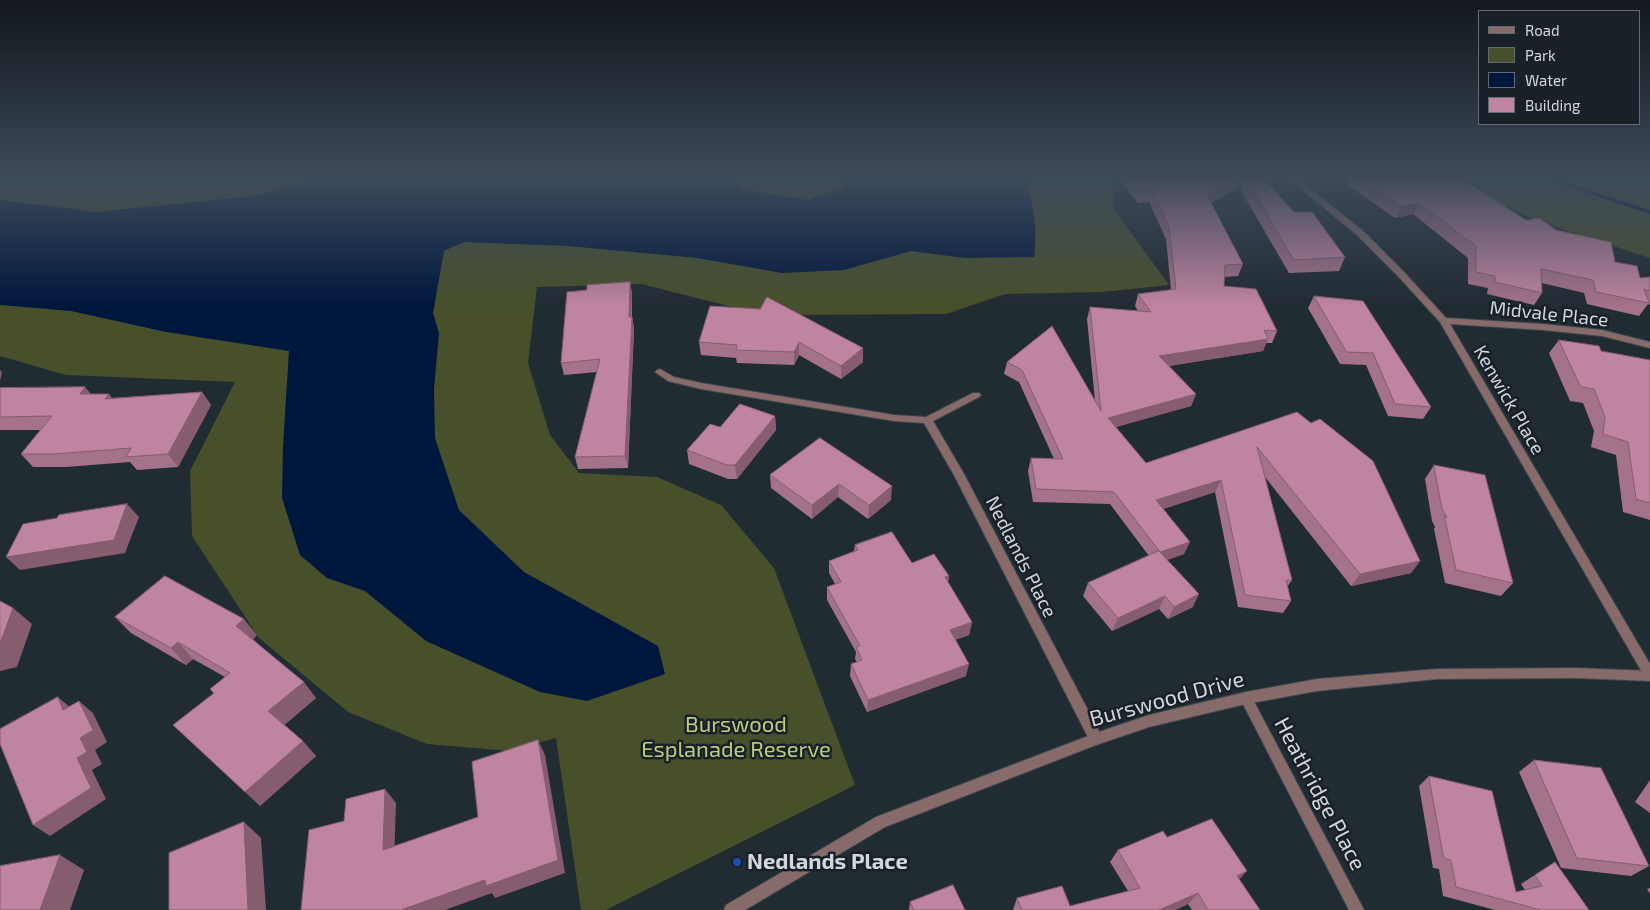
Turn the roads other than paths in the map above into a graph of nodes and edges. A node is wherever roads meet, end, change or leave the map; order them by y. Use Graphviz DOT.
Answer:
graph roads {
  1 [pos="1345,221"];
  2 [pos="1444,321"];
  3 [pos="1650,345"];
  4 [pos="660,372"];
  5 [pos="976,395"];
  6 [pos="927,420"];
  7 [pos="1650,676"];
  8 [pos="1246,698"];
  9 [pos="1096,739"];
  10 [pos="731,910"];
  11 [pos="1357,910"];
  1 -- 2 [label="street, Kenwick Place"];
  2 -- 3 [label="street, Midvale Place"];
  2 -- 7 [label="street, Kenwick Place"];
  4 -- 6 [label="street"];
  5 -- 6 [label="street"];
  6 -- 9 [label="street, Nedlands Place"];
  7 -- 8 [label="street, Burswood Drive"];
  8 -- 9 [label="street, Burswood Drive"];
  8 -- 11 [label="street, Heathridge Place"];
  9 -- 10 [label="street, Burswood Drive"];
}
